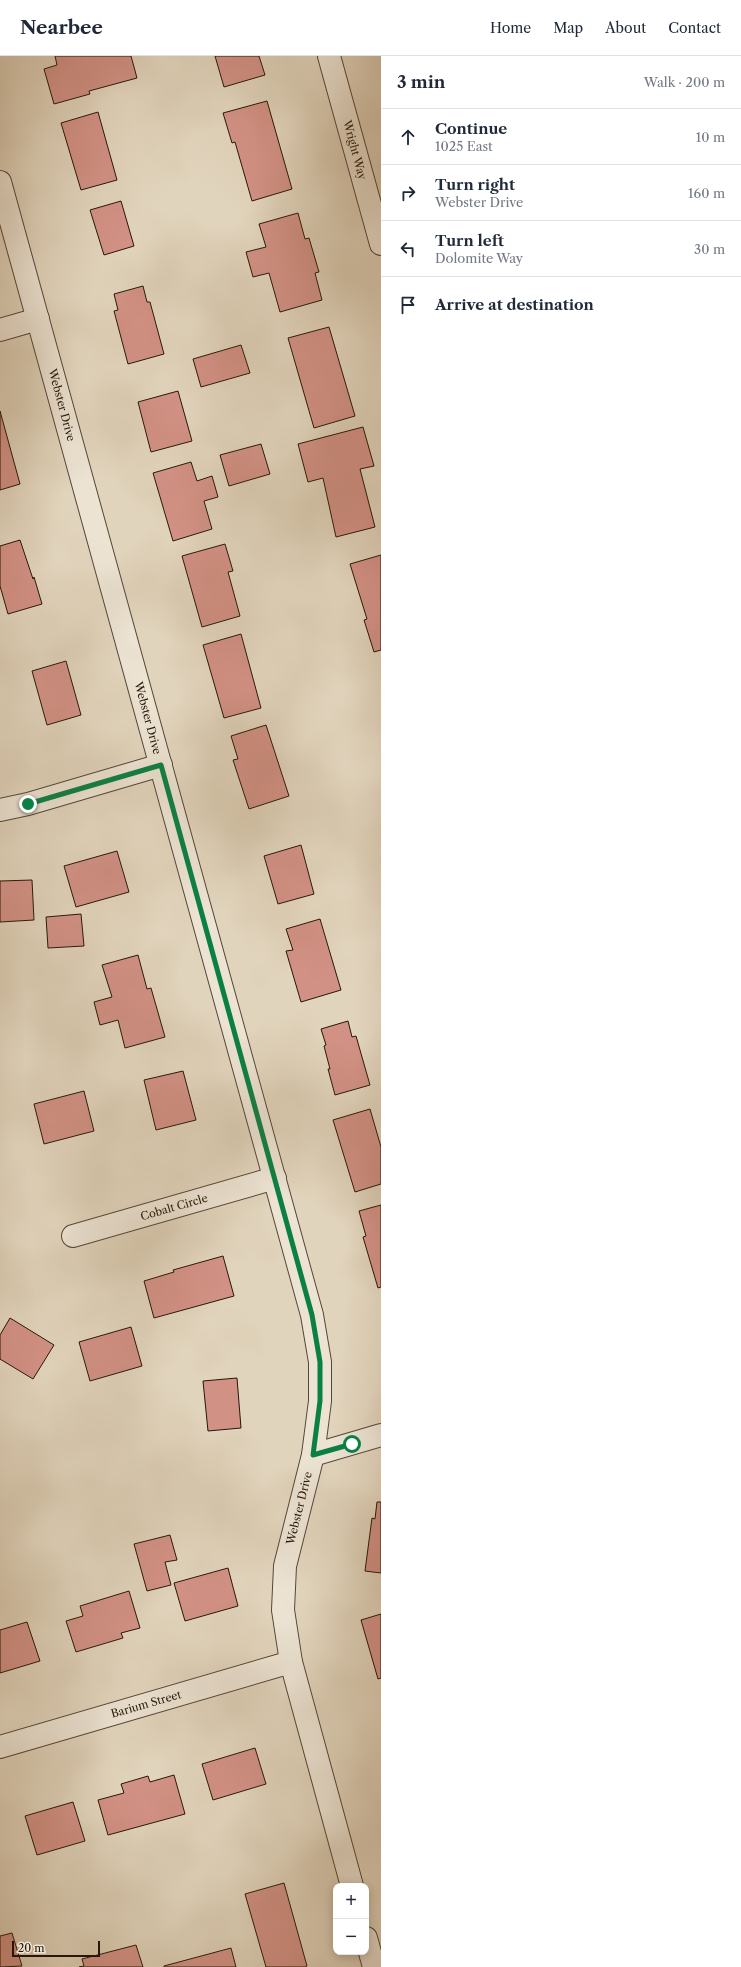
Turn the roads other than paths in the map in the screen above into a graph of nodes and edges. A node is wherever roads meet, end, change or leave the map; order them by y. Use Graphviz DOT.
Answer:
graph roads {
  1 [pos="329,56"];
  2 [pos="0,182"];
  3 [pos="381,244"];
  4 [pos="38,319"];
  5 [pos="0,330"];
  6 [pos="161,765"];
  7 [pos="0,810"];
  8 [pos="275,1178"];
  9 [pos="73,1236"];
  10 [pos="381,1435"];
  11 [pos="313,1455"];
  12 [pos="291,1662"];
  13 [pos="0,1747"];
  14 [pos="351,1883"];
  15 [pos="369,1949"];
  16 [pos="374,1967"];
  1 -- 3 [label="street, Wright Way"];
  2 -- 4 [label="street, Webster Drive"];
  4 -- 5 [label="street"];
  4 -- 6 [label="street, Webster Drive"];
  6 -- 7 [label="street"];
  6 -- 8 [label="street, Webster Drive"];
  8 -- 9 [label="street, Cobalt Circle"];
  8 -- 11 [label="street, Webster Drive"];
  10 -- 11 [label="street"];
  11 -- 12 [label="street, Webster Drive"];
  12 -- 13 [label="street, Barium Street"];
  12 -- 14 [label="street, Webster Drive"];
  15 -- 16 [label="street"];
}
